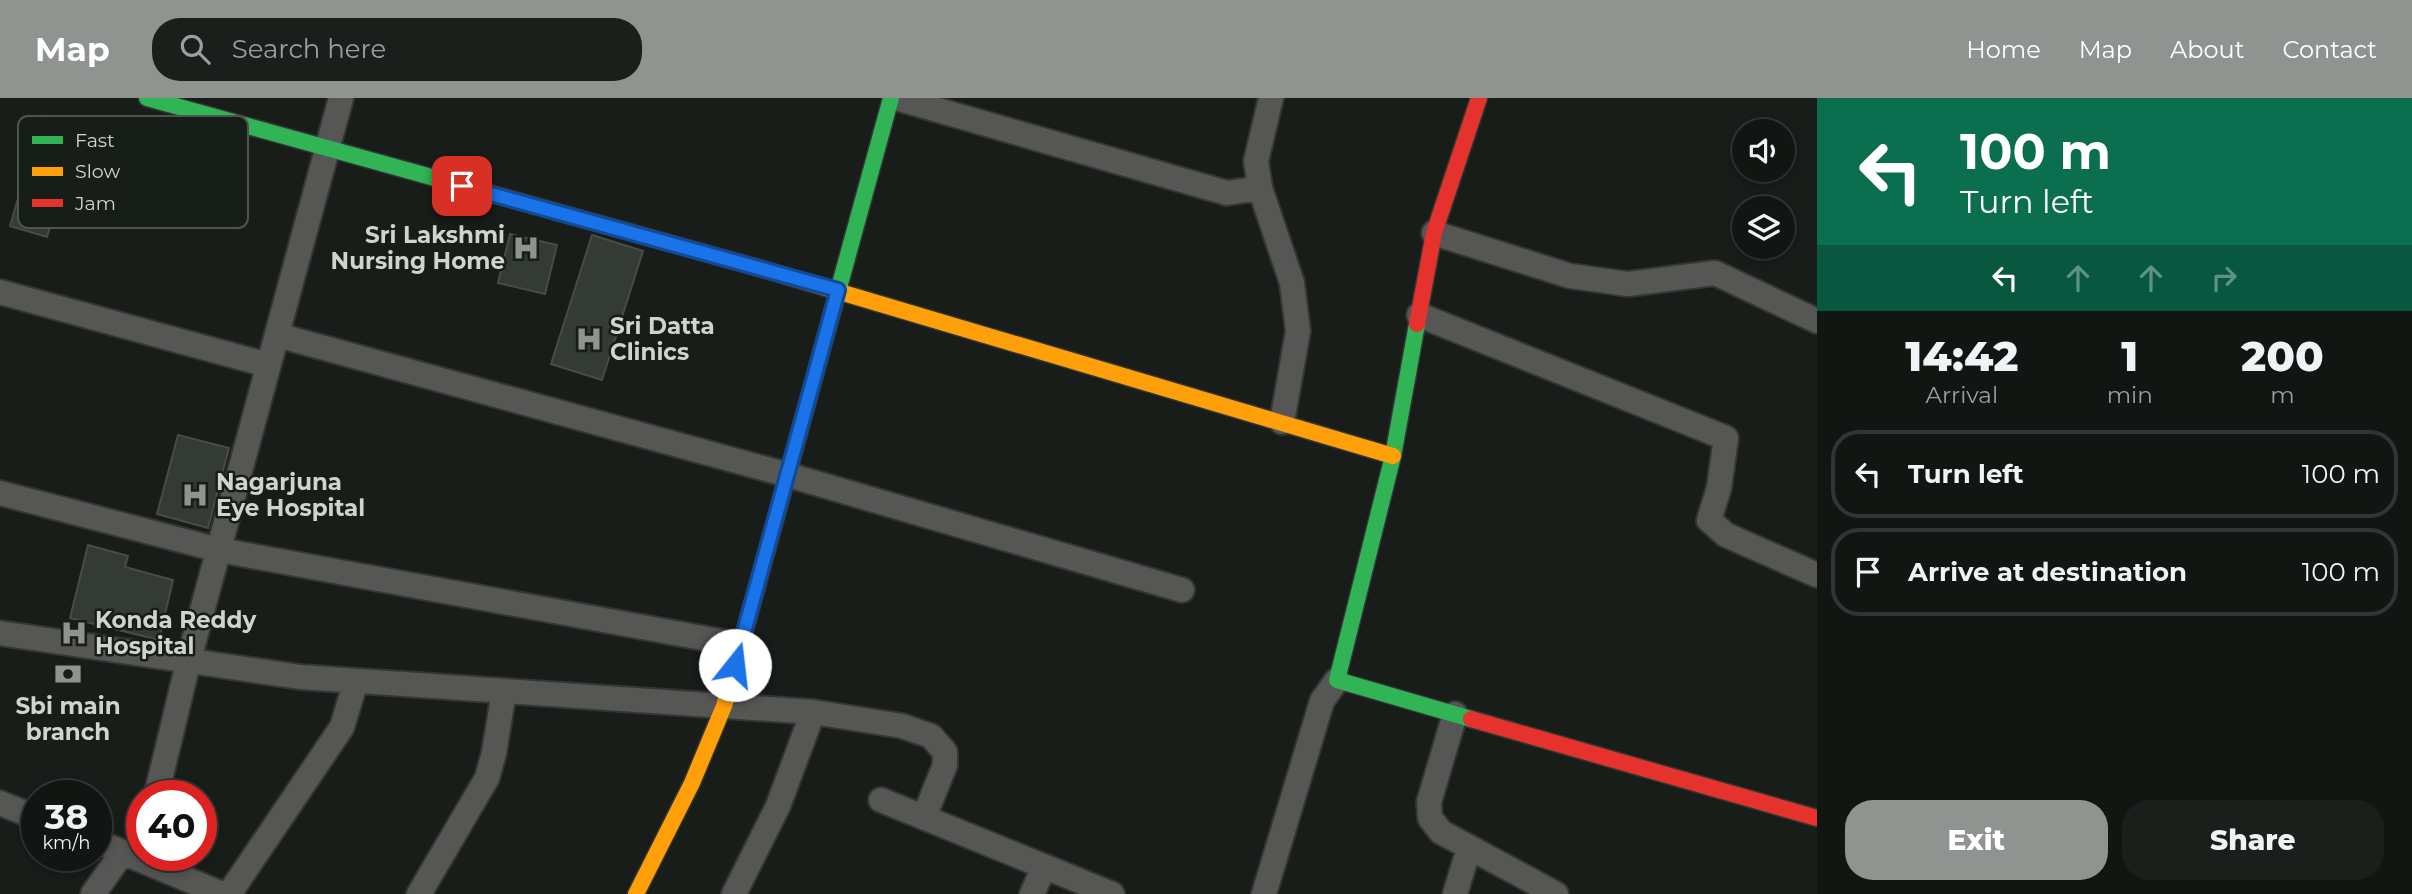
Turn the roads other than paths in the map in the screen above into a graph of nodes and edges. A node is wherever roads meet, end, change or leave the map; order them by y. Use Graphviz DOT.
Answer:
graph roads {
  1 [pos="147,98"];
  2 [pos="341,98"];
  3 [pos="894,98"];
  4 [pos="1271,98"];
  5 [pos="1479,98"];
  6 [pos="212,116"];
  7 [pos="248,126"];
  8 [pos="328,148"];
  9 [pos="1260,188"];
  10 [pos="1434,233"];
  11 [pos="838,290"];
  12 [pos="0,292"];
  13 [pos="1419,315"];
  14 [pos="1817,321"];
  15 [pos="277,335"];
  16 [pos="268,365"];
  17 [pos="1282,422"];
  18 [pos="1393,456"];
  19 [pos="788,475"];
  20 [pos="0,493"];
  21 [pos="219,550"];
  22 [pos="1817,575"];
  23 [pos="1182,590"];
  24 [pos="0,633"];
  25 [pos="741,645"];
  26 [pos="189,659"];
  27 [pos="1337,680"];
  28 [pos="356,681"];
  29 [pos="504,691"];
  30 [pos="724,706"];
  31 [pos="813,712"];
  32 [pos="1455,714"];
  33 [pos="160,780"];
  34 [pos="881,800"];
  35 [pos="0,803"];
  36 [pos="21,812"];
  37 [pos="924,817"];
  38 [pos="1817,818"];
  39 [pos="1469,848"];
  40 [pos="126,863"];
  41 [pos="1044,867"];
  42 [pos="171,871"];
  43 [pos="93,894"];
  44 [pos="222,894"];
  45 [pos="229,894"];
  46 [pos="419,894"];
  47 [pos="636,894"];
  48 [pos="734,894"];
  49 [pos="1032,894"];
  50 [pos="1112,894"];
  51 [pos="1265,894"];
  52 [pos="1455,894"];
  53 [pos="1556,894"];
  1 -- 6 [label="street"];
  2 -- 8 [label="street"];
  3 -- 9 [label="street"];
  3 -- 11 [label="street"];
  4 -- 9 [label="street"];
  5 -- 10 [label="street"];
  7 -- 8 [label="street"];
  8 -- 11 [label="street"];
  8 -- 15 [label="street"];
  9 -- 17 [label="street"];
  10 -- 13 [label="street"];
  10 -- 14 [label="street"];
  11 -- 17 [label="street"];
  11 -- 19 [label="street"];
  12 -- 16 [label="street"];
  13 -- 18 [label="street"];
  13 -- 22 [label="street"];
  15 -- 16 [label="street"];
  15 -- 19 [label="street"];
  16 -- 21 [label="street"];
  17 -- 18 [label="street"];
  18 -- 27 [label="street"];
  19 -- 23 [label="street"];
  19 -- 25 [label="street"];
  20 -- 21 [label="street"];
  21 -- 25 [label="street"];
  21 -- 26 [label="street"];
  24 -- 26 [label="street"];
  25 -- 30 [label="street"];
  26 -- 28 [label="street"];
  26 -- 33 [label="street"];
  27 -- 32 [label="street"];
  27 -- 51 [label="street"];
  28 -- 29 [label="street"];
  28 -- 45 [label="street"];
  29 -- 30 [label="street"];
  29 -- 46 [label="street"];
  30 -- 31 [label="street"];
  30 -- 47 [label="street"];
  31 -- 37 [label="street"];
  31 -- 48 [label="street"];
  32 -- 38 [label="street"];
  32 -- 39 [label="street"];
  34 -- 37 [label="street"];
  35 -- 36 [label="street"];
  37 -- 41 [label="street"];
  39 -- 52 [label="street"];
  39 -- 53 [label="street"];
  40 -- 43 [label="street"];
  41 -- 49 [label="street"];
  41 -- 50 [label="street"];
  42 -- 44 [label="street"];
}
